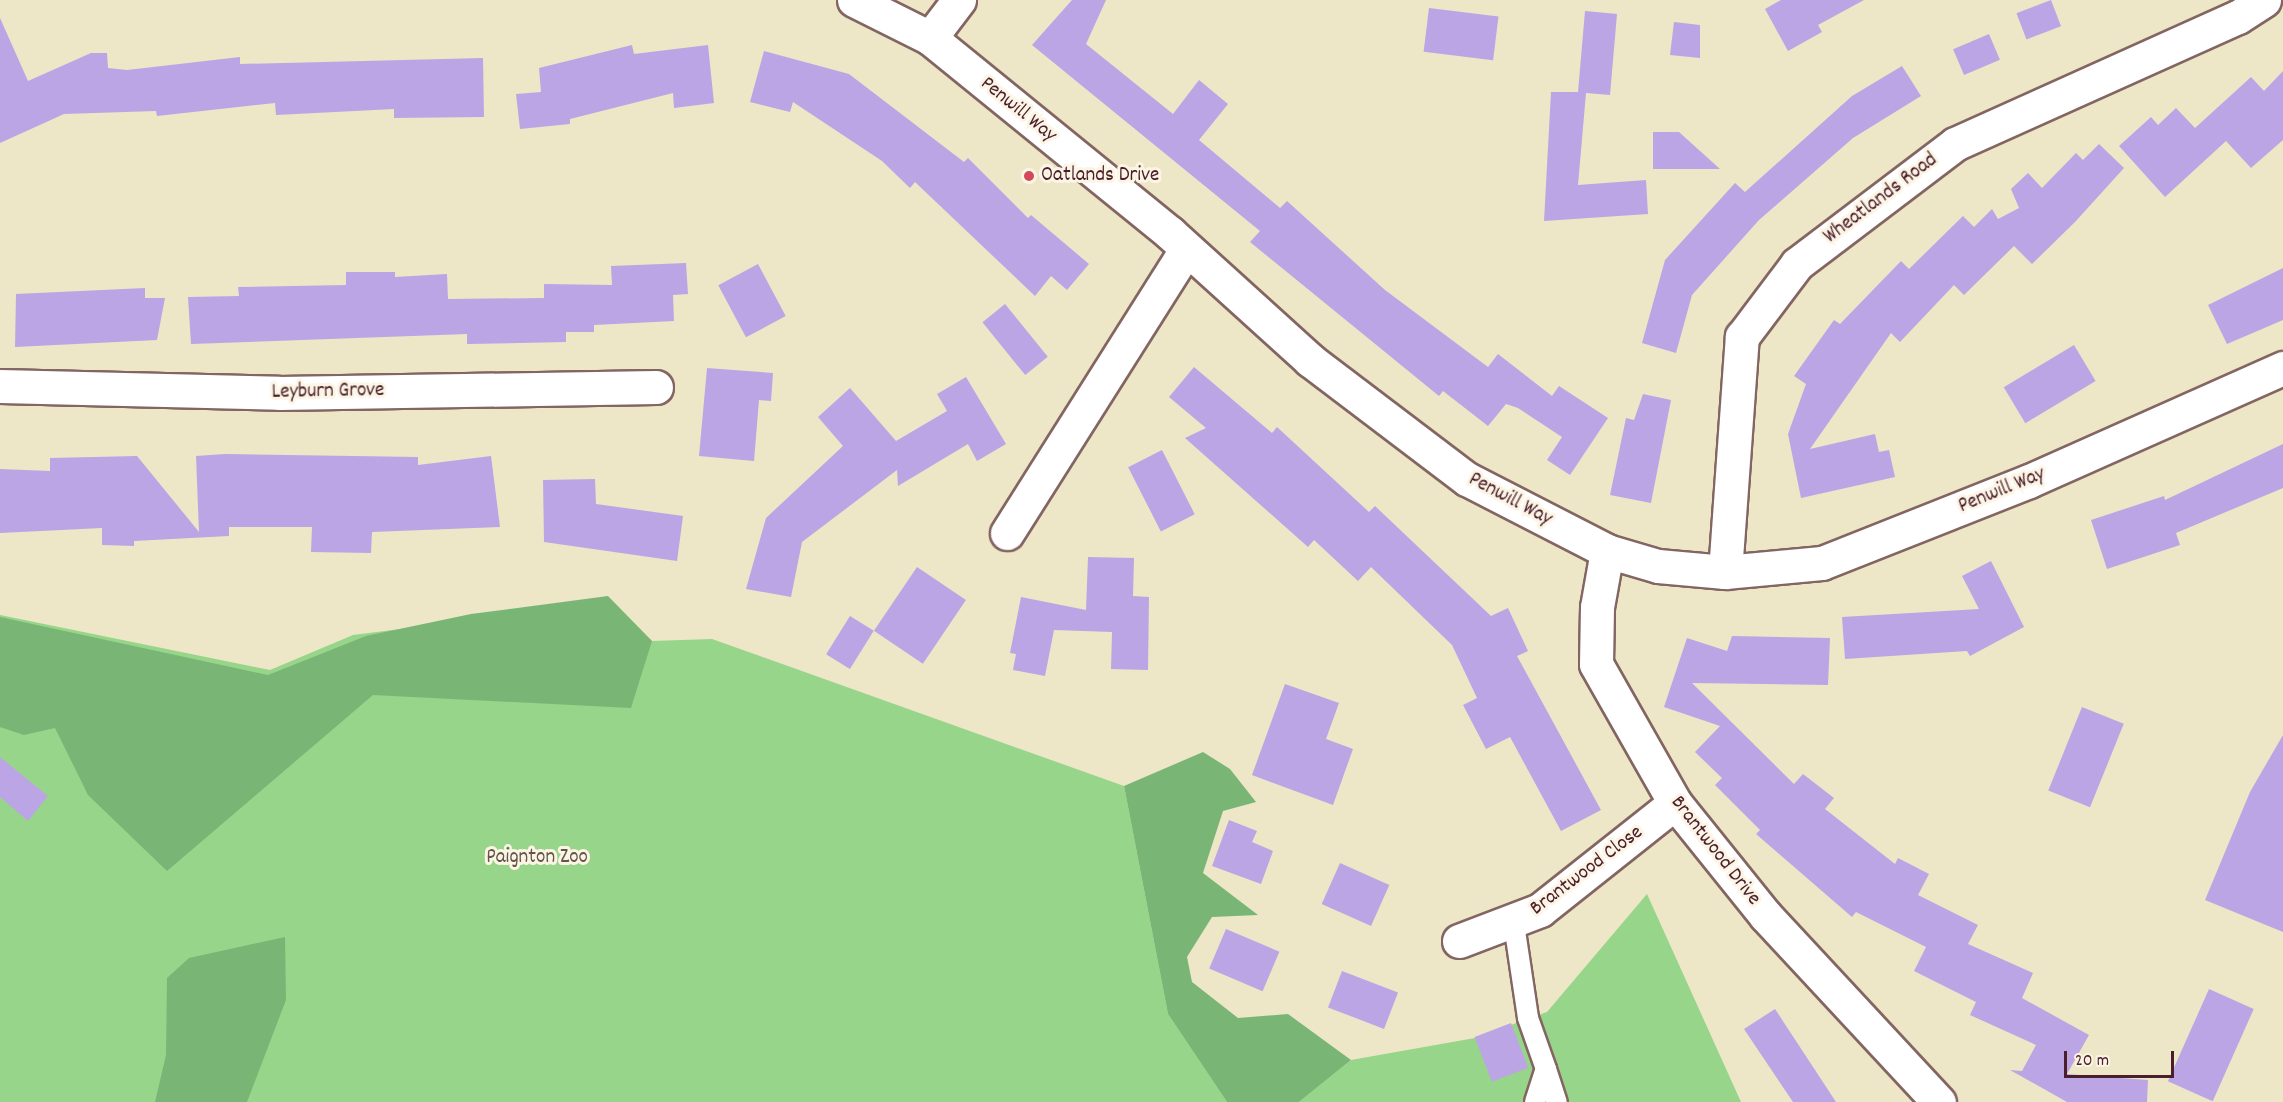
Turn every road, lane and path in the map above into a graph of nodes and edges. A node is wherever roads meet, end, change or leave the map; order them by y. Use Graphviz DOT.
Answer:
graph roads {
  1 [pos="854,0"];
  2 [pos="959,0"];
  3 [pos="2243,6"];
  4 [pos="930,38"];
  5 [pos="1186,250"];
  6 [pos="2283,368"];
  7 [pos="0,386"];
  8 [pos="656,387"];
  9 [pos="1007,533"];
  10 [pos="1607,551"];
  11 [pos="1725,572"];
  12 [pos="1675,803"];
  13 [pos="1514,924"];
  14 [pos="1459,941"];
  15 [pos="1546,1069"];
  16 [pos="1535,1102"];
  17 [pos="1557,1102"];
  18 [pos="1938,1102"];
  1 -- 4 [label="street, Penwill Way"];
  2 -- 4 [label="street"];
  3 -- 11 [label="street, Wheatlands Road"];
  4 -- 5 [label="street, Penwill Way"];
  5 -- 9 [label="street"];
  5 -- 10 [label="street, Penwill Way"];
  6 -- 11 [label="street, Penwill Way"];
  7 -- 8 [label="street, Leyburn Grove"];
  10 -- 11 [label="street, Penwill Way"];
  10 -- 12 [label="street, Brantwood Drive"];
  12 -- 13 [label="street, Brantwood Close"];
  12 -- 18 [label="street, Brantwood Drive"];
  13 -- 14 [label="street, Brantwood Close"];
  13 -- 15 [label="lane"];
  15 -- 16 [label="lane"];
  15 -- 17 [label="lane"];
}
